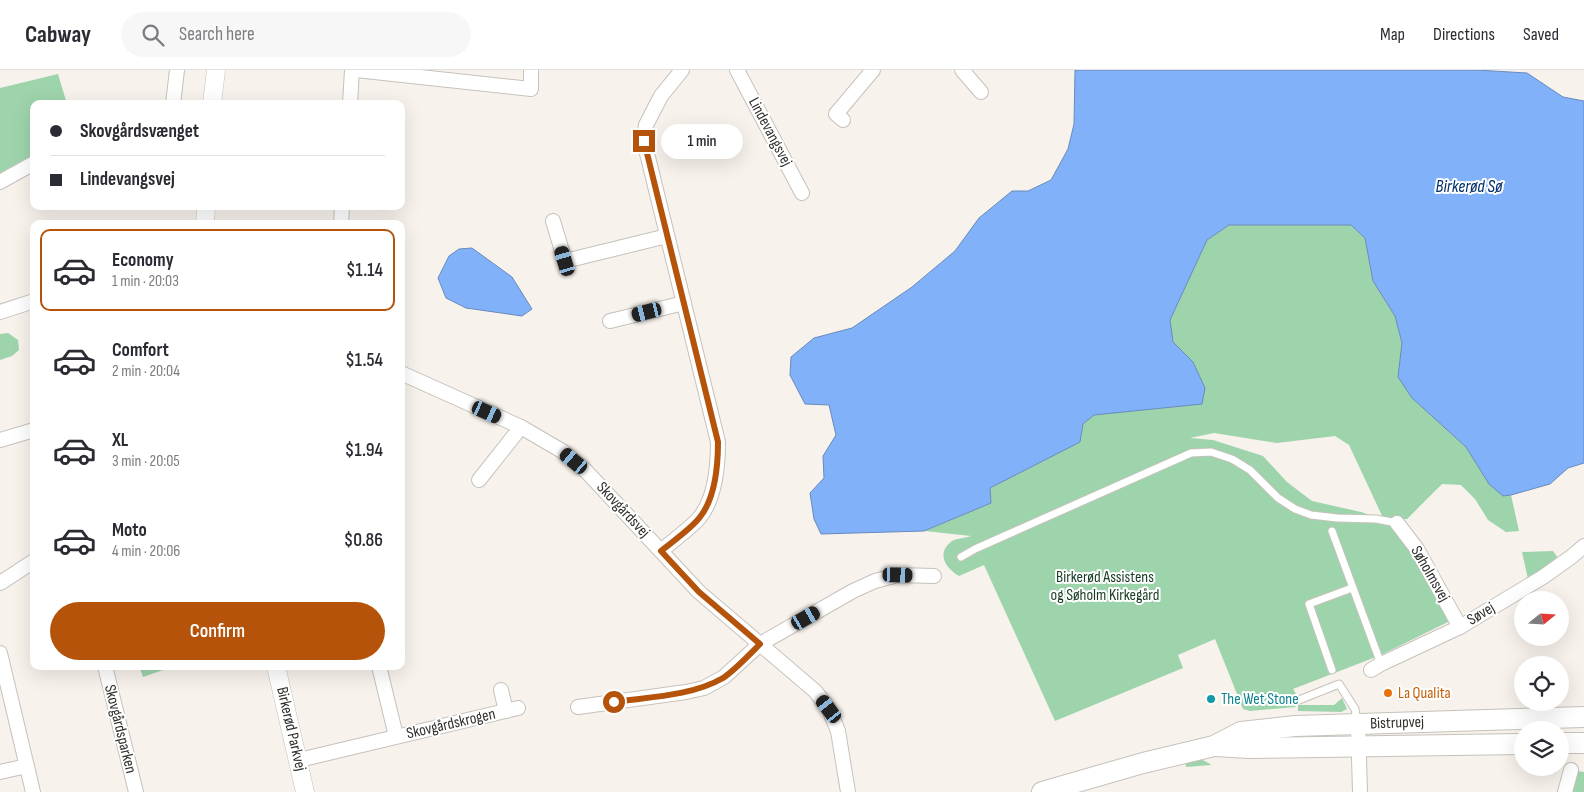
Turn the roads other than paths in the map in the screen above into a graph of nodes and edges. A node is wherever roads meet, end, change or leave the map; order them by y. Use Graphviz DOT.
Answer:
graph roads {
  1 [pos="177,70"];
  2 [pos="216,70"];
  3 [pos="354,70"];
  4 [pos="531,70"];
  5 [pos="682,70"];
  6 [pos="737,70"];
  7 [pos="873,70"];
  8 [pos="962,70"];
  9 [pos="981,92"];
  10 [pos="173,100"];
  11 [pos="212,100"];
  12 [pos="350,100"];
  13 [pos="843,120"];
  14 [pos="30,165"];
  15 [pos="0,182"];
  16 [pos="802,193"];
  17 [pos="553,220"];
  18 [pos="667,236"];
  19 [pos="30,302"];
  20 [pos="684,302"];
  21 [pos="0,312"];
  22 [pos="610,321"];
  23 [pos="405,375"];
  24 [pos="521,428"];
  25 [pos="30,431"];
  26 [pos="0,440"];
  27 [pos="478,480"];
  28 [pos="1397,523"];
  29 [pos="1332,530"];
  30 [pos="1584,546"];
  31 [pos="661,551"];
  32 [pos="961,557"];
  33 [pos="30,563"];
  34 [pos="934,576"];
  35 [pos="0,582"];
  36 [pos="1352,588"];
  37 [pos="1460,627"];
  38 [pos="760,644"];
  39 [pos="0,653"];
  40 [pos="1376,667"];
  41 [pos="106,670"];
  42 [pos="277,670"];
  43 [pos="380,670"];
  44 [pos="1332,670"];
  45 [pos="501,690"];
  46 [pos="1299,700"];
  47 [pos="578,706"];
  48 [pos="1584,717"];
  49 [pos="1358,724"];
  50 [pos="396,736"];
  51 [pos="1569,743"];
  52 [pos="1584,743"];
  53 [pos="1514,744"];
  54 [pos="1358,745"];
  55 [pos="1214,746"];
  56 [pos="298,760"];
  57 [pos="27,766"];
  58 [pos="1571,770"];
  59 [pos="0,772"];
  60 [pos="33,792"];
  61 [pos="136,792"];
  62 [pos="305,792"];
  63 [pos="848,792"];
  64 [pos="1042,792"];
  65 [pos="1360,792"];
  66 [pos="1565,792"];
  1 -- 10 [label="street"];
  2 -- 11 [label="street"];
  3 -- 4 [label="street"];
  3 -- 12 [label="street"];
  5 -- 18 [label="street"];
  6 -- 16 [label="street, Lindevangsvej"];
  7 -- 13 [label="street"];
  8 -- 9 [label="street"];
  14 -- 15 [label="street"];
  17 -- 18 [label="street"];
  18 -- 20 [label="street"];
  19 -- 21 [label="street"];
  20 -- 22 [label="street"];
  20 -- 31 [label="street"];
  23 -- 24 [label="street, Skovgårdsvej"];
  24 -- 27 [label="street"];
  24 -- 31 [label="street, Skovgårdsvej"];
  25 -- 26 [label="street"];
  28 -- 32 [label="lane"];
  28 -- 37 [label="street, Søholmsvej"];
  29 -- 36 [label="lane"];
  30 -- 37 [label="street, Søvej"];
  31 -- 38 [label="street, Skovgårdsvej"];
  33 -- 35 [label="street"];
  34 -- 38 [label="street"];
  36 -- 40 [label="lane"];
  36 -- 44 [label="lane"];
  37 -- 40 [label="street, Søvej"];
  38 -- 47 [label="street"];
  38 -- 63 [label="street, Skovgårdsvej"];
  39 -- 57 [label="street"];
  41 -- 61 [label="street, Skovgårdsparken"];
  42 -- 56 [label="street, Birkerød Parkvej"];
  43 -- 50 [label="street, Skovgårdskrogen"];
  45 -- 50 [label="street, Skovgårdskrogen"];
  46 -- 49 [label="lane"];
  48 -- 49 [label="main road, Bistrupvej"];
  49 -- 54 [label="street"];
  49 -- 55 [label="main road, Bistrupvej"];
  50 -- 56 [label="street, Skovgårdskrogen"];
  51 -- 52 [label="main road"];
  53 -- 54 [label="main road, Bistrupvej"];
  54 -- 55 [label="main road, Bistrupvej"];
  54 -- 65 [label="street"];
  55 -- 64 [label="main road, Bistrupvej"];
  56 -- 62 [label="street, Birkerød Parkvej"];
  57 -- 59 [label="street"];
  57 -- 60 [label="street"];
  58 -- 66 [label="street"];
}
